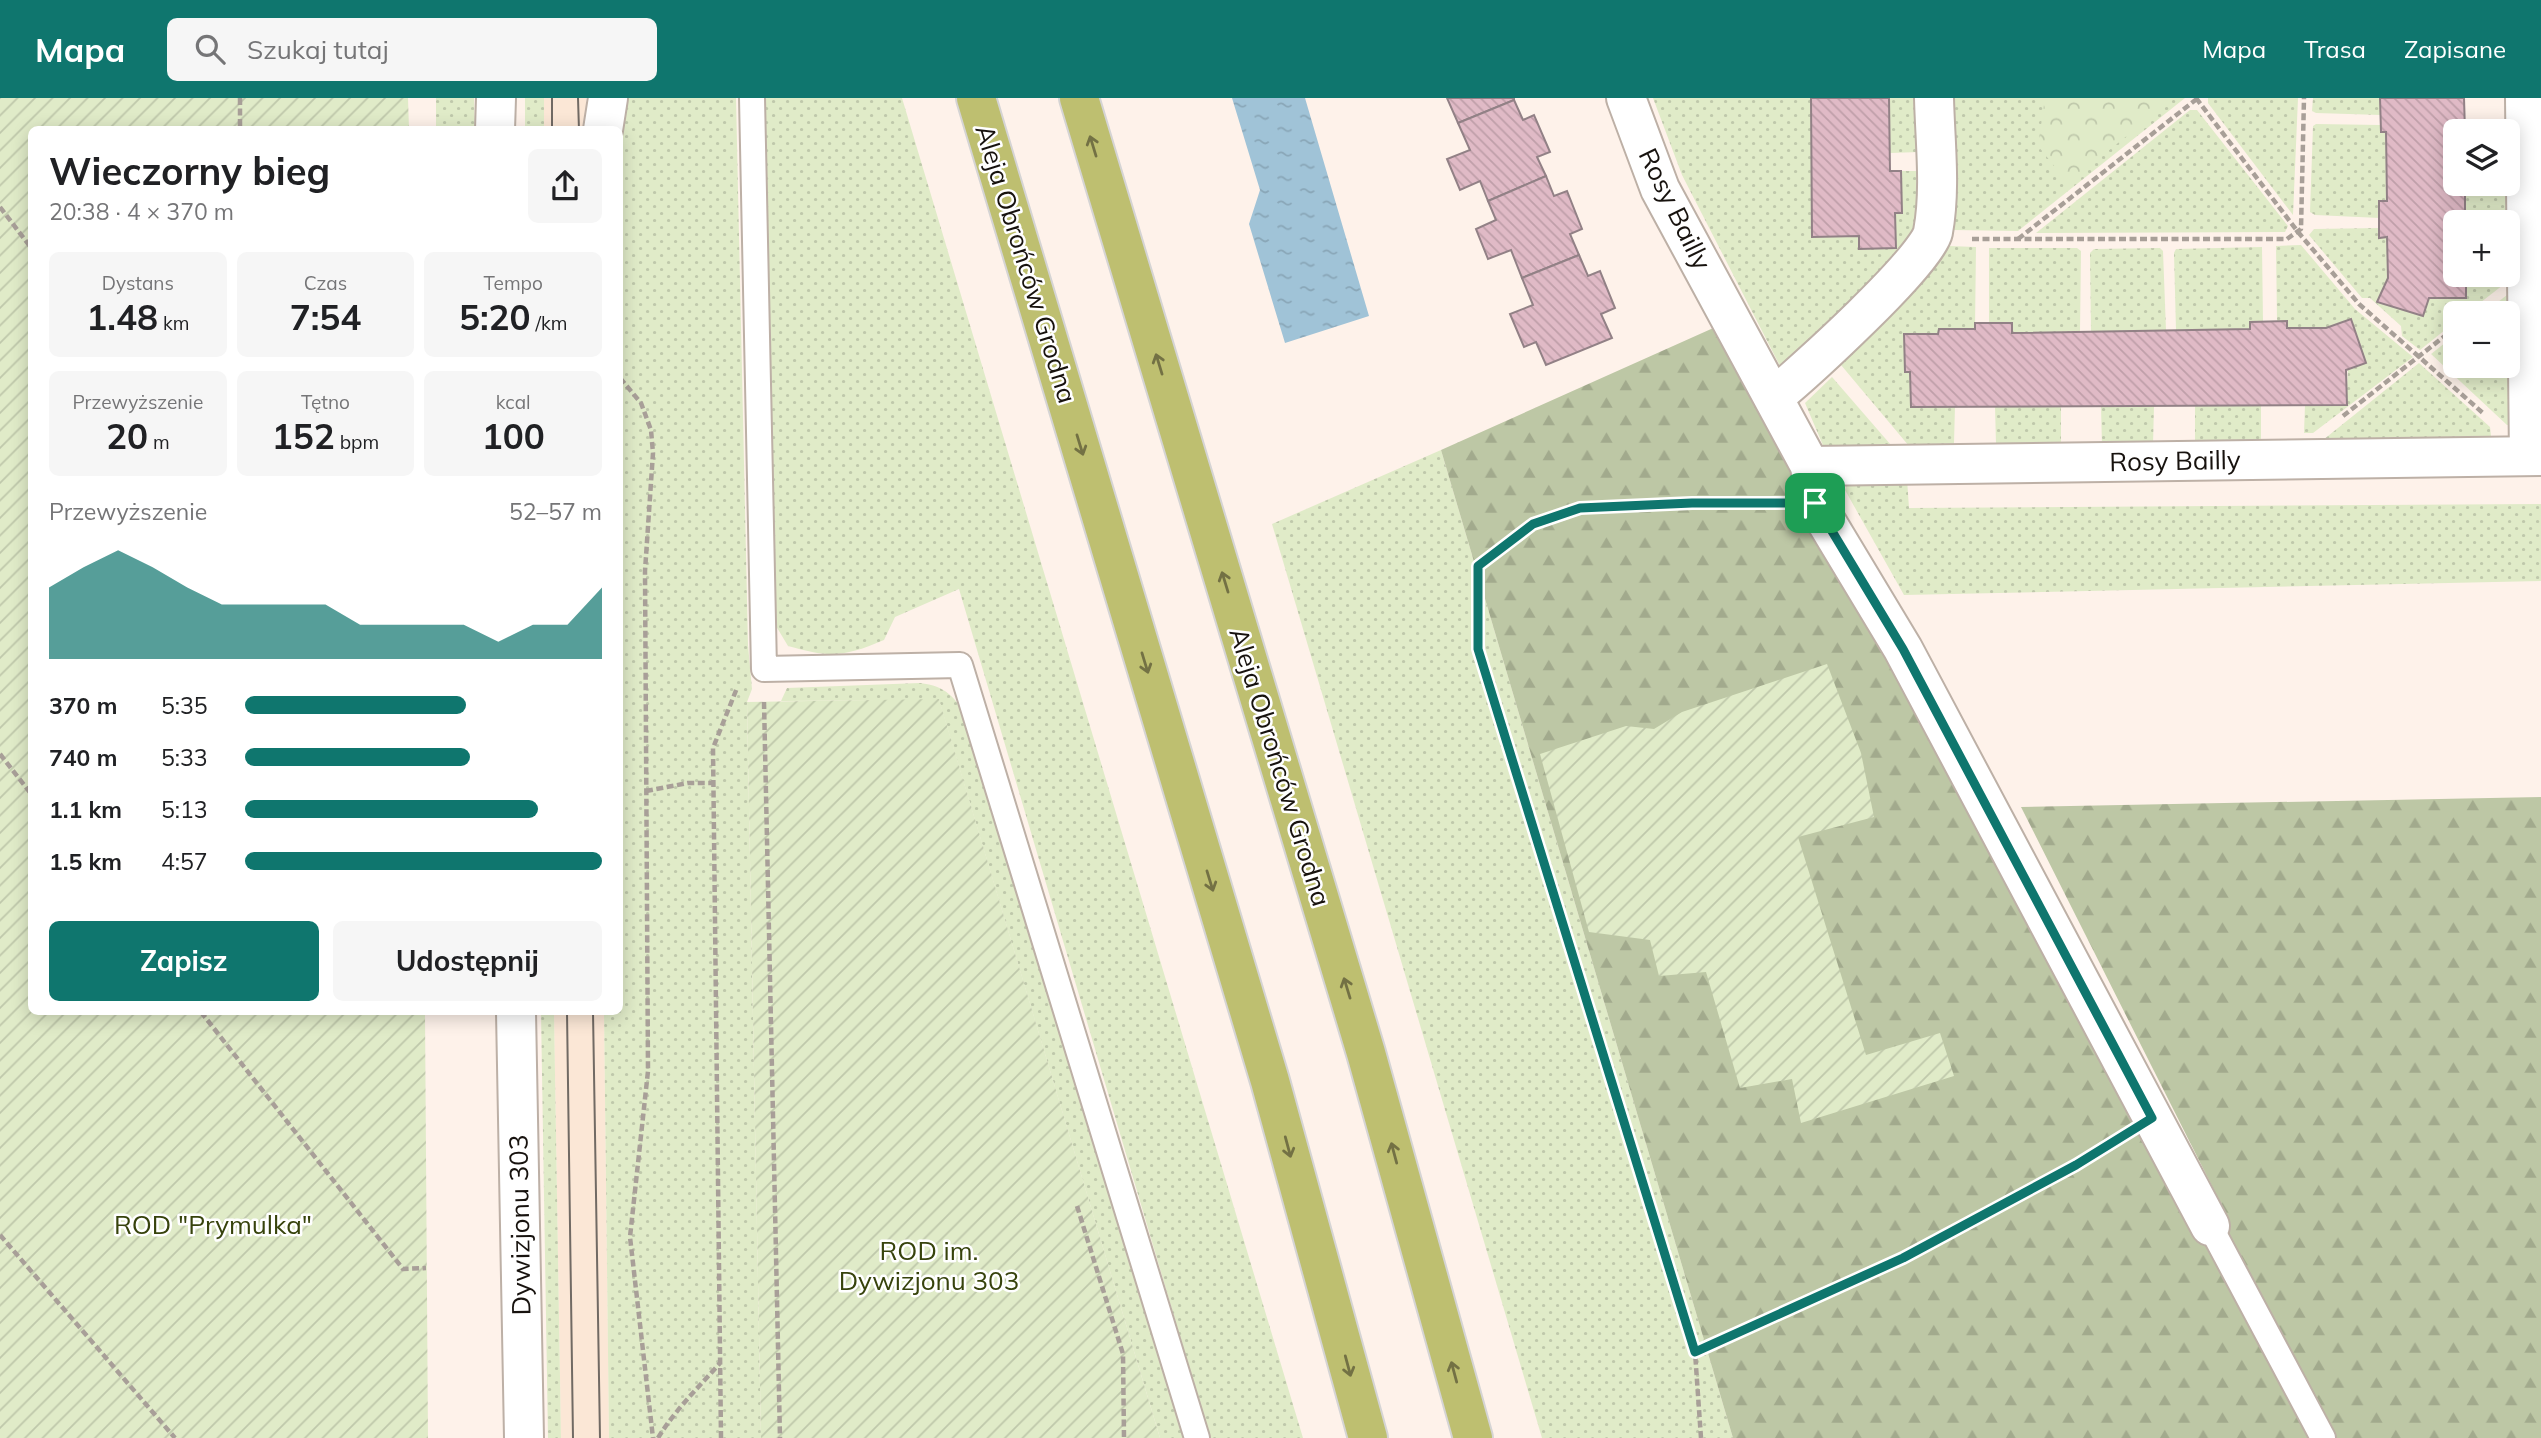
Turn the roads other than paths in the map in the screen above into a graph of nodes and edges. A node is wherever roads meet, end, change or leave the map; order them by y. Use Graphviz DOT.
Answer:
graph roads {
  1 [pos="496,98"];
  2 [pos="608,98"];
  3 [pos="752,98"];
  4 [pos="976,98"];
  5 [pos="1079,98"];
  6 [pos="1626,98"];
  7 [pos="1934,98"];
  8 [pos="2525,98"];
  9 [pos="495,126"];
  10 [pos="604,126"];
  11 [pos="1774,397"];
  12 [pos="2535,456"];
  13 [pos="1810,466"];
  14 [pos="516,1015"];
  15 [pos="2210,1226"];
  16 [pos="524,1438"];
  17 [pos="1197,1438"];
  18 [pos="1368,1438"];
  19 [pos="1473,1438"];
  20 [pos="2323,1438"];
  1 -- 9 [label="street"];
  2 -- 10 [label="street"];
  3 -- 17 [label="lane"];
  4 -- 18 [label="highway, Aleja Obrońców Grodna, one-way"];
  19 -- 5 [label="highway, Aleja Obrońców Grodna, one-way"];
  6 -- 11 [label="street, Rosy Bailly"];
  7 -- 11 [label="street"];
  8 -- 12 [label="street"];
  11 -- 13 [label="street, Rosy Bailly"];
  12 -- 13 [label="street, Rosy Bailly"];
  13 -- 15 [label="street, Rosy Bailly"];
  14 -- 16 [label="street, Dywizjonu 303"];
  15 -- 20 [label="lane"];
}
